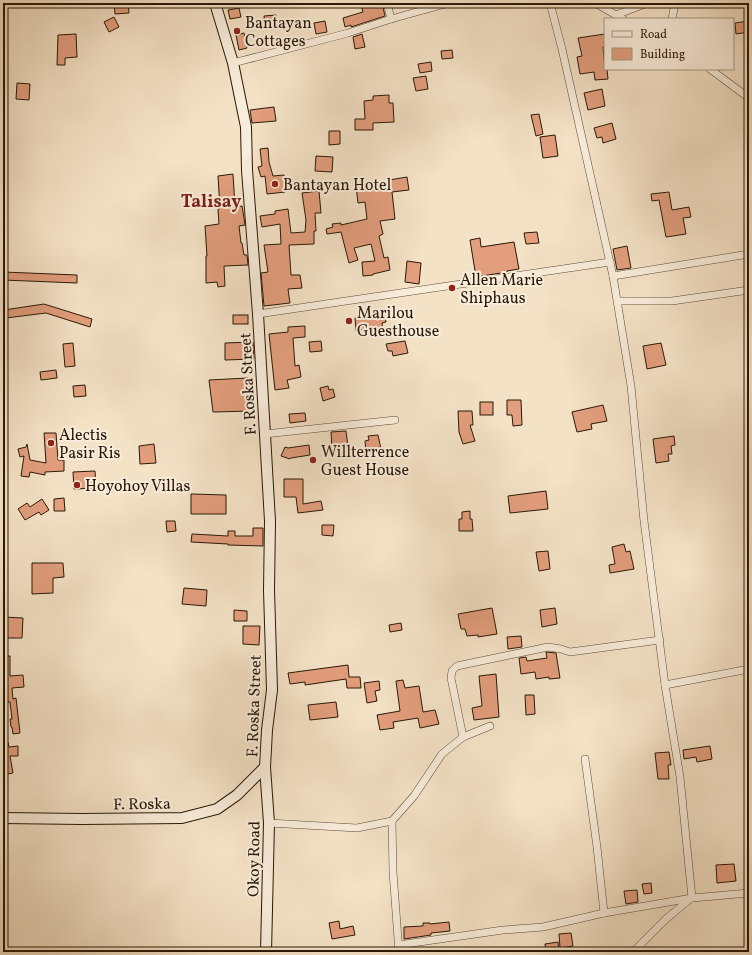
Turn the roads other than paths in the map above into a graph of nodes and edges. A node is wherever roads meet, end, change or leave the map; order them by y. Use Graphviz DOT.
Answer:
graph roads {
  1 [pos="215,3"];
  2 [pos="387,3"];
  3 [pos="449,3"];
  4 [pos="550,3"];
  5 [pos="596,3"];
  6 [pos="647,3"];
  7 [pos="675,3"];
  8 [pos="616,15"];
  9 [pos="391,18"];
  10 [pos="621,18"];
  11 [pos="672,18"];
  12 [pos="233,63"];
  13 [pos="711,70"];
  14 [pos="749,98"];
  15 [pos="749,254"];
  16 [pos="610,262"];
  17 [pos="613,276"];
  18 [pos="749,290"];
  19 [pos="618,301"];
  20 [pos="258,314"];
  21 [pos="395,420"];
  22 [pos="265,434"];
  23 [pos="660,640"];
  24 [pos="749,669"];
  25 [pos="665,685"];
  26 [pos="490,726"];
  27 [pos="463,737"];
  28 [pos="585,759"];
  29 [pos="265,767"];
  30 [pos="3,818"];
  31 [pos="392,821"];
  32 [pos="269,824"];
  33 [pos="749,893"];
  34 [pos="692,898"];
  35 [pos="604,913"];
  36 [pos="398,948"];
  37 [pos="266,952"];
  38 [pos="633,952"];
  1 -- 12 [label="main road, F. Roska Street"];
  2 -- 9 [label="street"];
  3 -- 9 [label="street"];
  4 -- 16 [label="street"];
  5 -- 8 [label="street"];
  6 -- 8 [label="street"];
  7 -- 11 [label="street"];
  8 -- 10 [label="street"];
  9 -- 12 [label="street"];
  12 -- 20 [label="main road, F. Roska Street"];
  13 -- 14 [label="street"];
  15 -- 17 [label="street"];
  16 -- 17 [label="street"];
  16 -- 20 [label="street"];
  17 -- 19 [label="street"];
  18 -- 19 [label="street"];
  19 -- 23 [label="street"];
  20 -- 22 [label="main road, F. Roska Street"];
  21 -- 22 [label="street"];
  22 -- 29 [label="main road, F. Roska Street"];
  23 -- 25 [label="street"];
  23 -- 27 [label="street"];
  24 -- 25 [label="street"];
  25 -- 34 [label="street"];
  26 -- 27 [label="street"];
  27 -- 31 [label="street"];
  28 -- 35 [label="street"];
  29 -- 30 [label="main road, F. Roska"];
  29 -- 32 [label="main road, Okoy Road"];
  31 -- 32 [label="street"];
  31 -- 36 [label="street"];
  32 -- 37 [label="main road, Okoy Road"];
  33 -- 34 [label="street"];
  34 -- 35 [label="street"];
  34 -- 38 [label="street"];
  35 -- 36 [label="street"];
}
